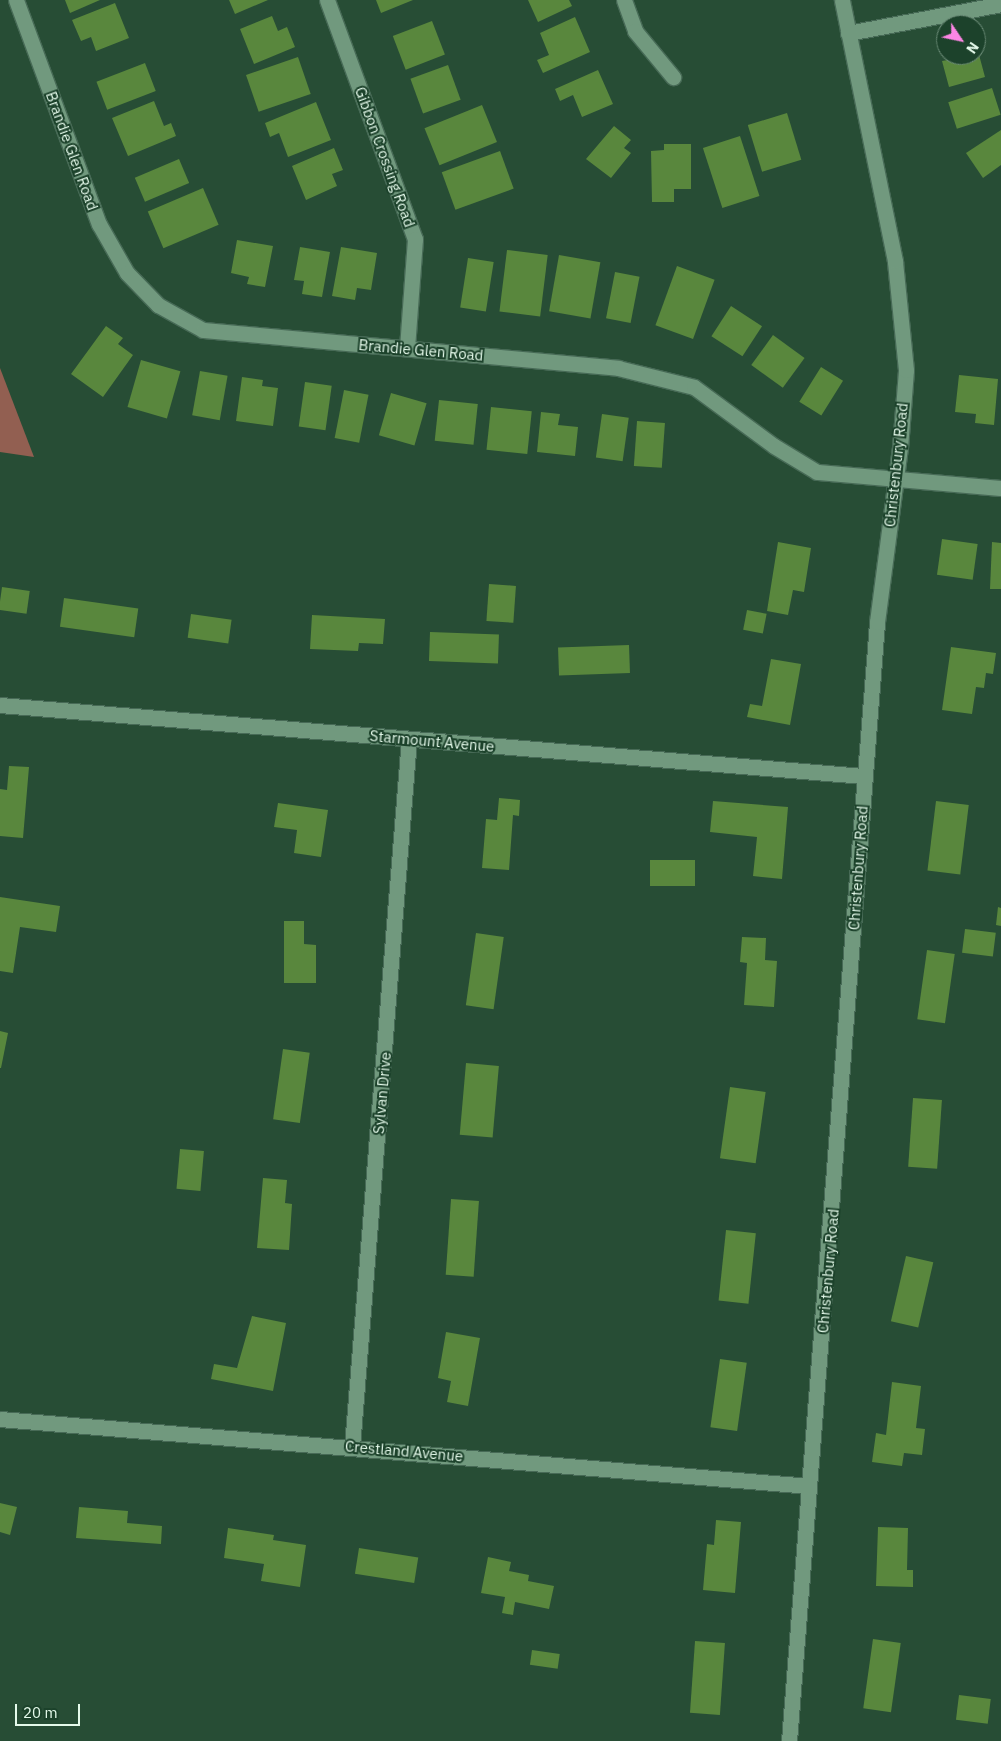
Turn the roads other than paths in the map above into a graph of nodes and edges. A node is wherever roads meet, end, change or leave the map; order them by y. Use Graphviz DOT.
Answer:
graph roads {
  1 [pos="16,0"];
  2 [pos="327,0"];
  3 [pos="624,0"];
  4 [pos="842,0"];
  5 [pos="1001,4"];
  6 [pos="848,33"];
  7 [pos="673,77"];
  8 [pos="408,348"];
  9 [pos="896,481"];
  10 [pos="1001,488"];
  11 [pos="0,705"];
  12 [pos="409,739"];
  13 [pos="864,776"];
  14 [pos="0,1418"];
  15 [pos="352,1447"];
  16 [pos="809,1486"];
  17 [pos="789,1741"];
  1 -- 8 [label="street, Brandie Glen Road"];
  2 -- 8 [label="street, Gibbon Crossing Road"];
  3 -- 7 [label="street"];
  4 -- 6 [label="street, Christenbury Road"];
  5 -- 6 [label="street"];
  6 -- 9 [label="street, Christenbury Road"];
  8 -- 9 [label="street, Brandie Glen Road"];
  9 -- 10 [label="street, Brandie Glen Road"];
  9 -- 13 [label="street, Christenbury Road"];
  11 -- 12 [label="street, Starmount Avenue"];
  12 -- 13 [label="street, Starmount Avenue"];
  12 -- 15 [label="street, Sylvan Drive"];
  13 -- 16 [label="street, Christenbury Road"];
  14 -- 15 [label="street, Crestland Avenue"];
  15 -- 16 [label="street, Crestland Avenue"];
  16 -- 17 [label="street, Christenbury Road"];
}
